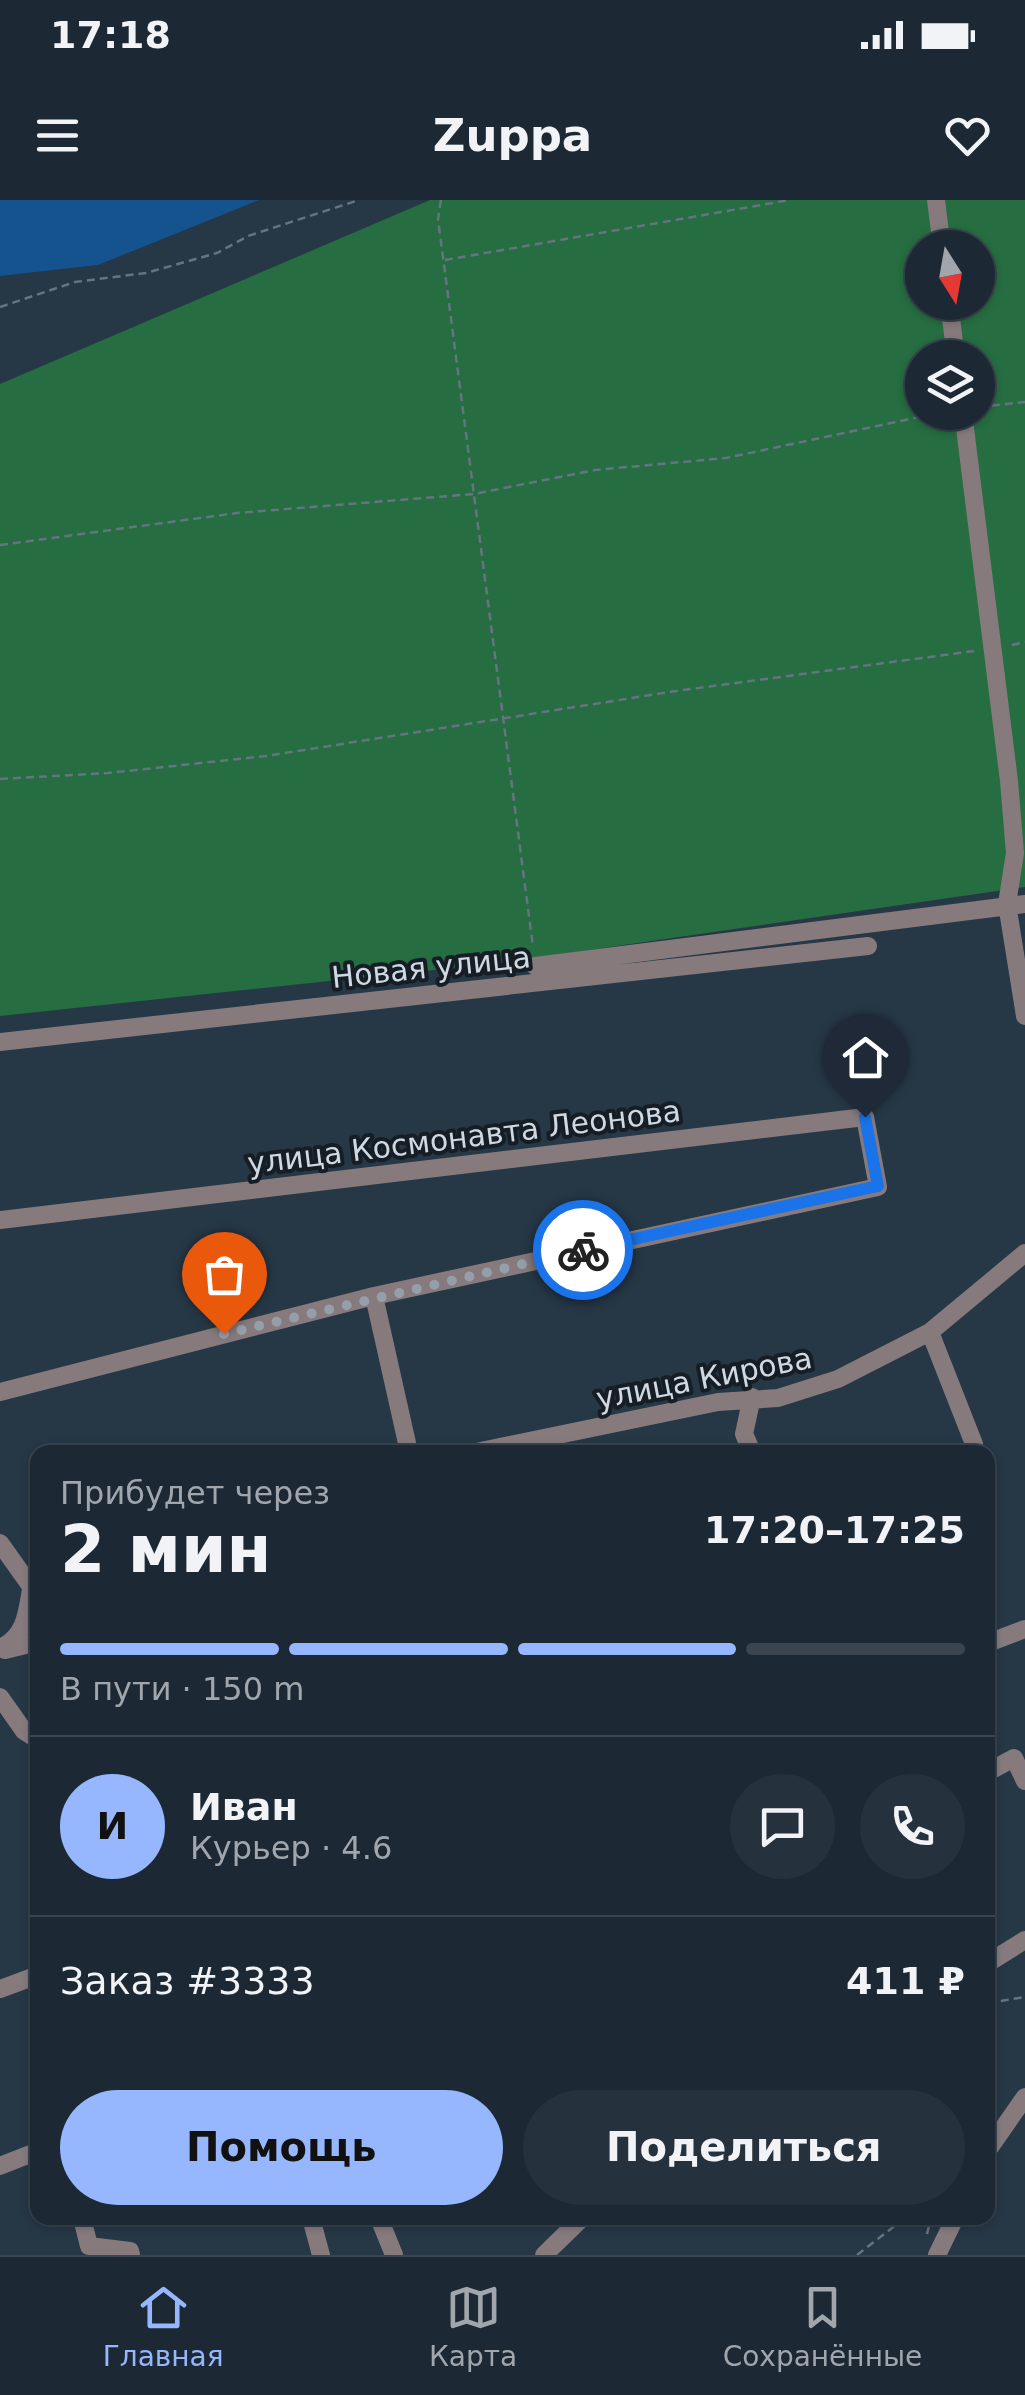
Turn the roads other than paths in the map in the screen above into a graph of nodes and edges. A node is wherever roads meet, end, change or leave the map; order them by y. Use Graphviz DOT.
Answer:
graph roads {
  1 [pos="936,200"];
  2 [pos="940,230"];
  3 [pos="966,430"];
  4 [pos="1016,904"];
  5 [pos="868,946"];
  6 [pos="535,966"];
  7 [pos="1025,1016"];
  8 [pos="0,1042"];
  9 [pos="0,1220"];
  10 [pos="1025,1253"];
  11 [pos="374,1296"];
  12 [pos="930,1332"];
  13 [pos="0,1392"];
  14 [pos="752,1397"];
  15 [pos="406,1445"];
  16 [pos="511,1445"];
  17 [pos="749,1445"];
  18 [pos="974,1445"];
  19 [pos="0,1544"];
  20 [pos="30,1586"];
  21 [pos="30,1606"];
  22 [pos="1025,1629"];
  23 [pos="995,1640"];
  24 [pos="30,1644"];
  25 [pos="0,1650"];
  26 [pos="0,1697"];
  27 [pos="30,1735"];
  28 [pos="995,1768"];
  29 [pos="1025,1781"];
  30 [pos="1025,1940"];
  31 [pos="995,1958"];
  32 [pos="30,1978"];
  33 [pos="0,1989"];
  34 [pos="1025,2097"];
  35 [pos="995,2140"];
  36 [pos="30,2154"];
  37 [pos="0,2166"];
  38 [pos="84,2225"];
  39 [pos="313,2225"];
  40 [pos="382,2225"];
  41 [pos="575,2225"];
  42 [pos="952,2225"];
  43 [pos="131,2255"];
  44 [pos="322,2255"];
  45 [pos="394,2255"];
  46 [pos="544,2255"];
  47 [pos="937,2255"];
  1 -- 2 [label="street"];
  3 -- 4 [label="street"];
  4 -- 6 [label="street"];
  4 -- 7 [label="street"];
  5 -- 8 [label="street, Новая улица"];
  9 -- 11 [label="street, улица Космонавта Леонова"];
  10 -- 12 [label="street, улица Кирова"];
  11 -- 13 [label="street"];
  11 -- 15 [label="street"];
  12 -- 14 [label="street, улица Кирова"];
  12 -- 18 [label="street"];
  14 -- 16 [label="street, улица Кирова"];
  14 -- 17 [label="street"];
  19 -- 20 [label="street"];
  21 -- 25 [label="street"];
  22 -- 23 [label="street"];
  24 -- 25 [label="street"];
  26 -- 27 [label="street"];
  28 -- 29 [label="street"];
  30 -- 31 [label="street"];
  32 -- 33 [label="street"];
  34 -- 35 [label="street"];
  36 -- 37 [label="street"];
  38 -- 43 [label="street"];
  39 -- 44 [label="street"];
  40 -- 45 [label="street"];
  41 -- 46 [label="street"];
  42 -- 47 [label="street"];
}
